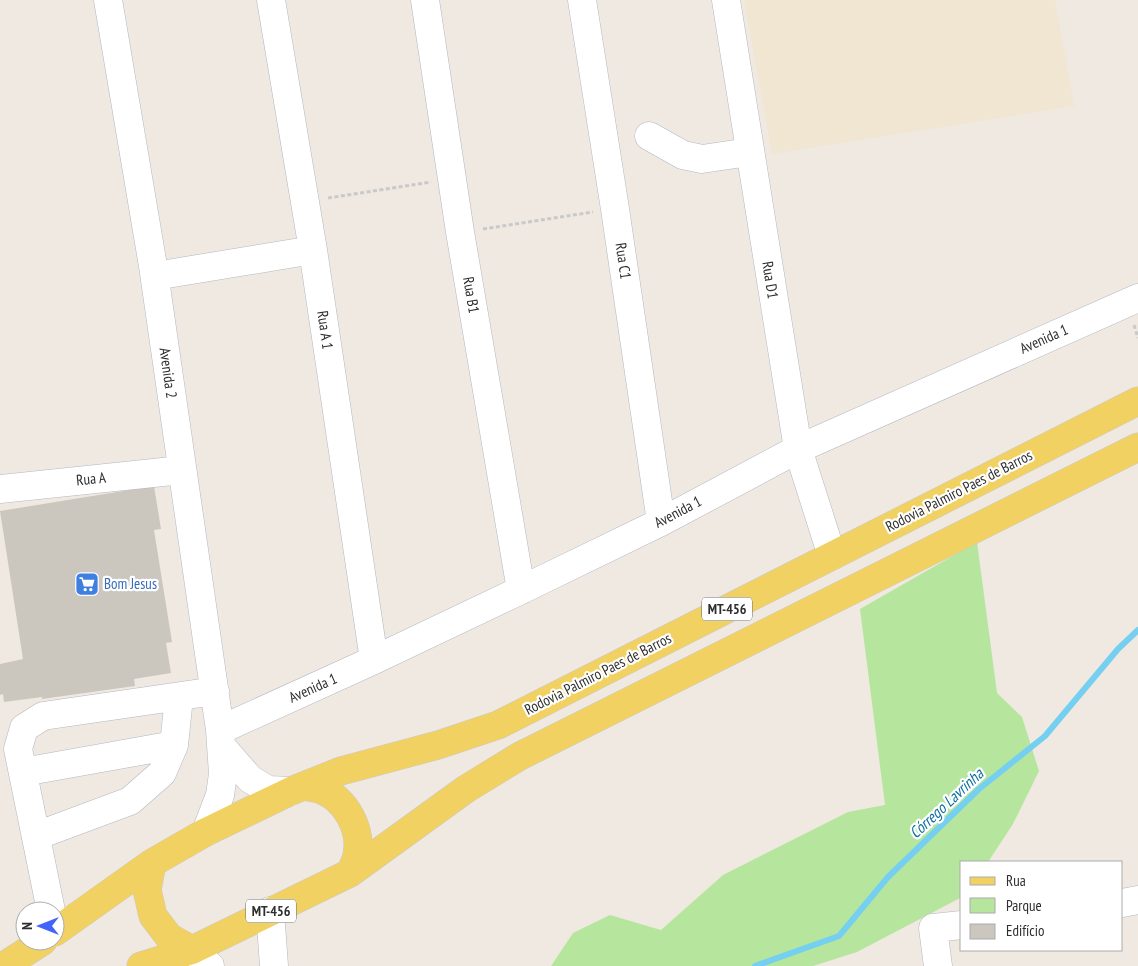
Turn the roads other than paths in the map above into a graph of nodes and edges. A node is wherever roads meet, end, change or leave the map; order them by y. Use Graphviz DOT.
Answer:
graph roads {
  1 [pos="108,0"];
  2 [pos="271,0"];
  3 [pos="425,0"];
  4 [pos="582,0"];
  5 [pos="726,0"];
  6 [pos="649,136"];
  7 [pos="750,152"];
  8 [pos="313,250"];
  9 [pos="154,276"];
  10 [pos="1138,298"];
  11 [pos="1138,401"];
  12 [pos="1138,447"];
  13 [pos="798,449"];
  14 [pos="182,470"];
  15 [pos="0,489"];
  16 [pos="661,522"];
  17 [pos="832,556"];
  18 [pos="521,590"];
  19 [pos="374,660"];
  20 [pos="214,691"];
  21 [pos="179,696"];
  22 [pos="221,738"];
  23 [pos="174,745"];
  24 [pos="23,772"];
  25 [pos="297,788"];
  26 [pos="206,832"];
  27 [pos="36,836"];
  28 [pos="152,864"];
  29 [pos="350,873"];
  30 [pos="1138,900"];
  31 [pos="49,901"];
  32 [pos="1123,903"];
  33 [pos="270,911"];
  34 [pos="65,924"];
  35 [pos="960,924"];
  36 [pos="27,951"];
  37 [pos="201,958"];
  38 [pos="4,966"];
  39 [pos="141,966"];
  40 [pos="274,966"];
  41 [pos="938,966"];
  1 -- 9 [label="street, Avenida 2"];
  2 -- 8 [label="street, Rua A 1"];
  3 -- 18 [label="street, Rua B1"];
  4 -- 16 [label="street, Rua C1"];
  5 -- 7 [label="street, Rua D1"];
  6 -- 7 [label="street"];
  7 -- 13 [label="street, Rua D1"];
  8 -- 9 [label="street"];
  8 -- 19 [label="street, Rua A 1"];
  9 -- 14 [label="street, Avenida 2"];
  10 -- 13 [label="street, Avenida 1"];
  11 -- 17 [label="main road, Rodovia Palmiro Paes de Barros / MT-456"];
  12 -- 29 [label="main road, MT-456"];
  13 -- 16 [label="street, Avenida 1"];
  13 -- 17 [label="street, Rua D1"];
  14 -- 15 [label="street, Rua A"];
  14 -- 20 [label="street, Avenida 2"];
  16 -- 18 [label="street, Avenida 1"];
  17 -- 25 [label="main road, Rodovia Palmiro Paes de Barros / MT-456"];
  18 -- 19 [label="street, Avenida 1"];
  19 -- 22 [label="street, Avenida 1"];
  20 -- 21 [label="street"];
  20 -- 22 [label="street, Avenida 2"];
  21 -- 23 [label="street"];
  21 -- 24 [label="street"];
  22 -- 25 [label="street"];
  22 -- 26 [label="street, Avenida 2"];
  23 -- 24 [label="street"];
  23 -- 27 [label="street"];
  24 -- 27 [label="street"];
  25 -- 26 [label="main road, Rodovia Palmiro Paes de Barros / MT-456"];
  25 -- 29 [label="main road"];
  26 -- 28 [label="main road, Rodovia Palmiro Paes de Barros / MT-456"];
  27 -- 31 [label="street"];
  28 -- 34 [label="main road, Rodovia Palmiro Paes de Barros / MT-456"];
  28 -- 37 [label="main road"];
  29 -- 33 [label="main road, MT-456"];
  30 -- 32 [label="street"];
  33 -- 37 [label="main road, MT-456"];
  33 -- 40 [label="street"];
  35 -- 41 [label="street"];
  36 -- 38 [label="main road"];
  37 -- 39 [label="main road, MT-456"];
}
